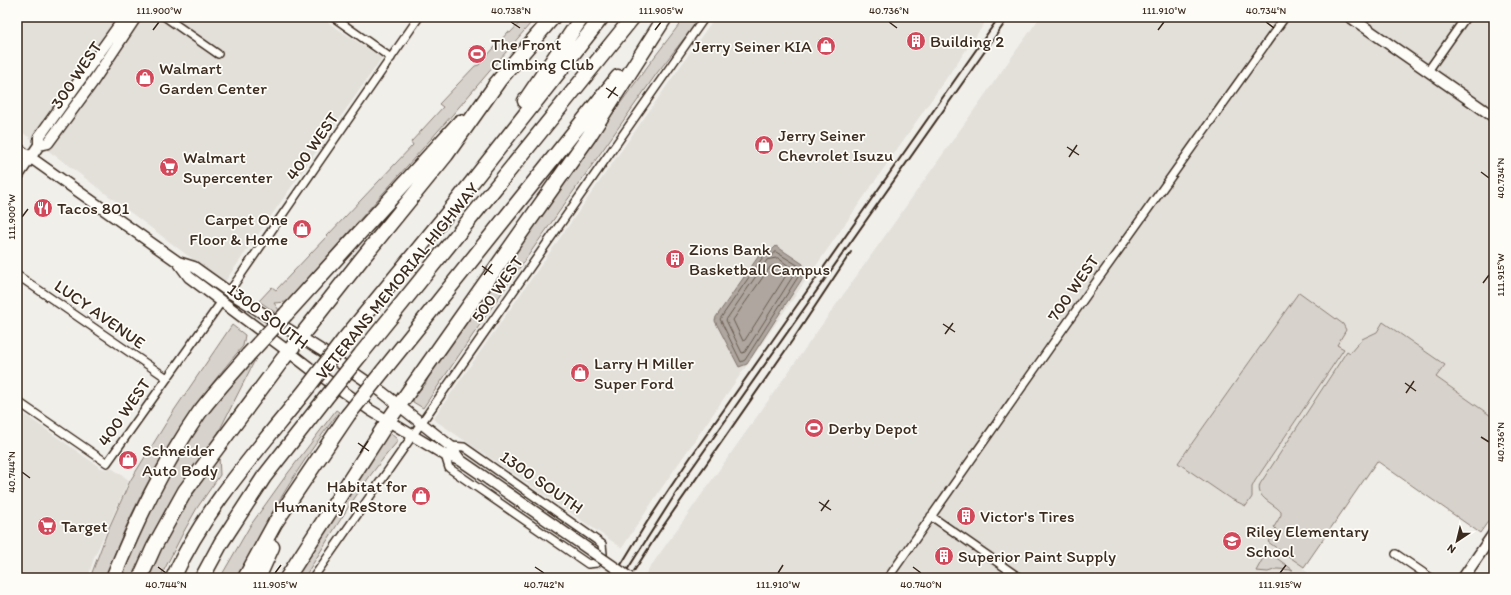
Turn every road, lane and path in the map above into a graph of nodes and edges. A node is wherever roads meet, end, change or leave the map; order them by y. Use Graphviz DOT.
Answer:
graph roads {
  1 [pos="125,17"];
  2 [pos="136,17"];
  3 [pos="165,17"];
  4 [pos="333,17"];
  5 [pos="419,17"];
  6 [pos="553,17"];
  7 [pos="582,17"];
  8 [pos="602,17"];
  9 [pos="633,17"];
  10 [pos="705,17"];
  11 [pos="1285,17"];
  12 [pos="1350,17"];
  13 [pos="1466,17"];
  14 [pos="665,18"];
  15 [pos="218,54"];
  16 [pos="391,58"];
  17 [pos="1428,72"];
  18 [pos="500,79"];
  19 [pos="1494,117"];
  20 [pos="39,145"];
  21 [pos="17,148"];
  22 [pos="31,158"];
  23 [pos="17,176"];
  24 [pos="447,214"];
  25 [pos="181,266"];
  26 [pos="17,275"];
  27 [pos="229,292"];
  28 [pos="222,301"];
  29 [pos="301,337"];
  30 [pos="289,352"];
  31 [pos="167,378"];
  32 [pos="17,401"];
  33 [pos="399,405"];
  34 [pos="388,421"];
  35 [pos="421,422"];
  36 [pos="412,435"];
  37 [pos="450,446"];
  38 [pos="445,456"];
  39 [pos="460,460"];
  40 [pos="316,461"];
  41 [pos="931,516"];
  42 [pos="1494,534"];
  43 [pos="1396,554"];
  44 [pos="113,578"];
  45 [pos="140,578"];
  46 [pos="173,578"];
  47 [pos="202,578"];
  48 [pos="245,578"];
  49 [pos="258,578"];
  50 [pos="287,578"];
  51 [pos="313,578"];
  52 [pos="630,578"];
  53 [pos="888,578"];
  54 [pos="1020,578"];
  55 [pos="1431,578"];
  56 [pos="1463,578"];
  1 -- 20 [label="main road, 300 WEST"];
  2 -- 20 [label="main road, 300 WEST"];
  3 -- 15 [label="street"];
  4 -- 16 [label="street"];
  5 -- 16 [label="street, 400 WEST"];
  6 -- 18 [label="highway"];
  7 -- 24 [label="highway"];
  8 -- 24 [label="highway, VETERANS MEMORIAL HIGHWAY"];
  9 -- 47 [label="highway, VETERANS MEMORIAL HIGHWAY, bridge"];
  10 -- 35 [label="street, 500 WEST"];
  11 -- 41 [label="street, 700 WEST"];
  12 -- 17 [label="main road"];
  13 -- 17 [label="street"];
  14 -- 33 [label="highway"];
  14 -- 40 [label="highway, bridge"];
  16 -- 27 [label="street, 400 WEST"];
  17 -- 19 [label="main road"];
  18 -- 29 [label="highway"];
  18 -- 44 [label="highway, bridge"];
  20 -- 22 [label="main road, 300 WEST"];
  21 -- 22 [label="main road, 1300 SOUTH"];
  22 -- 23 [label="main road, 300 WEST"];
  22 -- 25 [label="main road, 1300 SOUTH"];
  24 -- 46 [label="highway, VETERANS MEMORIAL HIGHWAY, bridge"];
  25 -- 27 [label="main road, 1300 SOUTH"];
  25 -- 28 [label="main road, 1300 SOUTH"];
  26 -- 31 [label="street, LUCY AVENUE"];
  27 -- 29 [label="main road, 1300 SOUTH"];
  28 -- 30 [label="main road, 1300 SOUTH"];
  28 -- 31 [label="street, 400 WEST"];
  29 -- 30 [label="highway"];
  29 -- 33 [label="main road, 1300 SOUTH"];
  30 -- 34 [label="main road, 1300 SOUTH"];
  30 -- 45 [label="highway"];
  31 -- 32 [label="street, 400 WEST"];
  33 -- 34 [label="highway"];
  33 -- 35 [label="main road, 1300 SOUTH"];
  34 -- 36 [label="main road, 1300 SOUTH"];
  34 -- 50 [label="highway"];
  35 -- 36 [label="street, 500 WEST"];
  35 -- 37 [label="main road, 1300 SOUTH"];
  36 -- 38 [label="main road, 1300 SOUTH"];
  36 -- 51 [label="street, 500 WEST"];
  37 -- 38 [label="street, 1300 SOUTH"];
  37 -- 39 [label="main road, 1300 SOUTH"];
  38 -- 39 [label="main road, 1300 SOUTH"];
  39 -- 52 [label="main road, 1300 SOUTH, bridge"];
  40 -- 48 [label="highway"];
  40 -- 49 [label="highway"];
  41 -- 53 [label="street, 700 WEST"];
  41 -- 54 [label="street"];
  42 -- 56 [label="main road"];
  43 -- 55 [label="street"];
}
